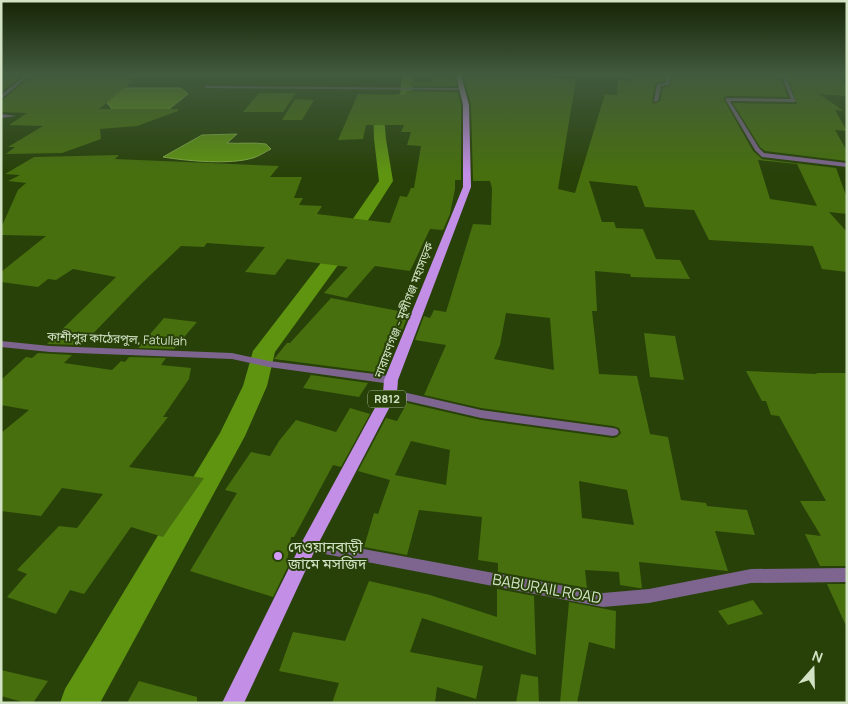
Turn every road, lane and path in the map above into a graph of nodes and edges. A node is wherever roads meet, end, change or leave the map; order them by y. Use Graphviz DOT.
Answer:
graph roads {
  1 [pos="466,108"];
  2 [pos="732,108"];
  3 [pos="1,116"];
  4 [pos="13,116"];
  5 [pos="847,164"];
  6 [pos="1,344"];
  7 [pos="390,386"];
  8 [pos="613,432"];
  9 [pos="309,545"];
  10 [pos="847,575"];
  11 [pos="233,703"];
  1 -- 7 [label="main road, নারায়ণগঞ্জ - মুন্সীগঞ্জ মহাসড়ক / R812"];
  2 -- 5 [label="street"];
  3 -- 4 [label="street"];
  6 -- 7 [label="street, কাশীপুর কাঠেরপুল, Fatullah"];
  7 -- 8 [label="street, কাশীপুর কাঠেরপুল, Fatullah"];
  7 -- 9 [label="main road, নারায়ণগঞ্জ - মুন্সীগঞ্জ মহাসড়ক / R812"];
  9 -- 10 [label="street, BABURAIL ROAD"];
  9 -- 11 [label="main road, নারায়ণগঞ্জ - মুন্সীগঞ্জ মহাসড়ক / R812"];
}
